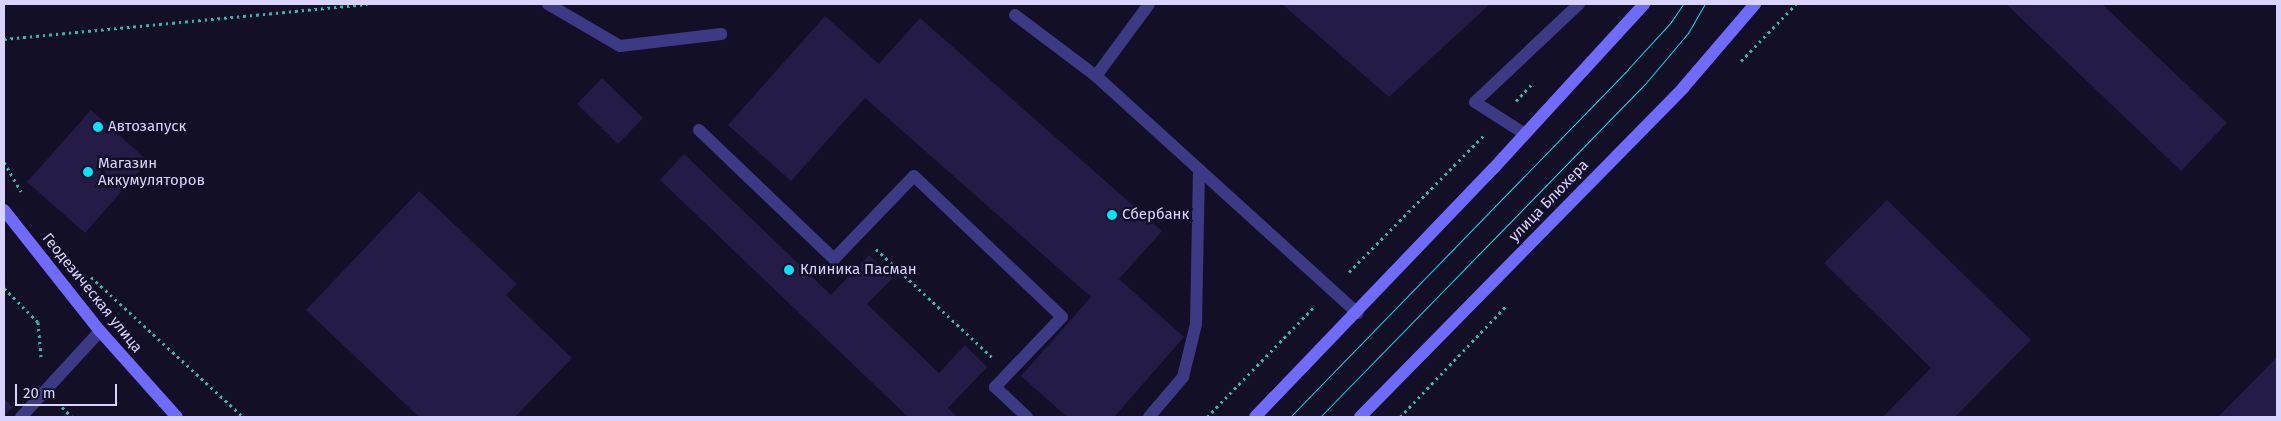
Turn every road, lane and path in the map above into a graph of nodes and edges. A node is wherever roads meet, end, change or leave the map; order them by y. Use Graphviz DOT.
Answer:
graph roads {
  1 [pos="367,4"];
  2 [pos="548,4"];
  3 [pos="1149,4"];
  4 [pos="1579,4"];
  5 [pos="1644,4"];
  6 [pos="1755,4"];
  7 [pos="1015,15"];
  8 [pos="720,34"];
  9 [pos="4,39"];
  10 [pos="1096,76"];
  11 [pos="1534,82"];
  12 [pos="1500,118"];
  13 [pos="699,130"];
  14 [pos="1525,134"];
  15 [pos="4,162"];
  16 [pos="1199,170"];
  17 [pos="24,194"];
  18 [pos="4,210"];
  19 [pos="859,233"];
  20 [pos="89,276"];
  21 [pos="4,288"];
  22 [pos="1330,291"];
  23 [pos="1357,313"];
  24 [pos="100,332"];
  25 [pos="972,338"];
  26 [pos="44,391"];
  27 [pos="21,417"];
  28 [pos="72,417"];
  29 [pos="176,417"];
  30 [pos="243,417"];
  31 [pos="1027,417"];
  32 [pos="1149,417"];
  33 [pos="1206,417"];
  34 [pos="1255,417"];
  35 [pos="1360,417"];
  1 -- 9 [label="path"];
  2 -- 8 [label="lane"];
  3 -- 10 [label="lane"];
  4 -- 12 [label="lane"];
  5 -- 14 [label="street"];
  6 -- 35 [label="street, улица Блюхера"];
  7 -- 10 [label="lane"];
  10 -- 16 [label="lane"];
  11 -- 12 [label="path"];
  12 -- 14 [label="lane"];
  12 -- 22 [label="path"];
  13 -- 19 [label="lane"];
  14 -- 23 [label="street"];
  15 -- 17 [label="path"];
  16 -- 22 [label="lane"];
  16 -- 32 [label="lane"];
  18 -- 24 [label="street, Геодезическая улица"];
  19 -- 25 [label="path"];
  19 -- 31 [label="lane"];
  20 -- 30 [label="path"];
  21 -- 26 [label="path"];
  22 -- 23 [label="lane"];
  22 -- 33 [label="path"];
  23 -- 34 [label="street"];
  24 -- 26 [label="lane"];
  24 -- 29 [label="street, Геодезическая улица"];
  26 -- 27 [label="lane"];
  26 -- 28 [label="path"];
}
